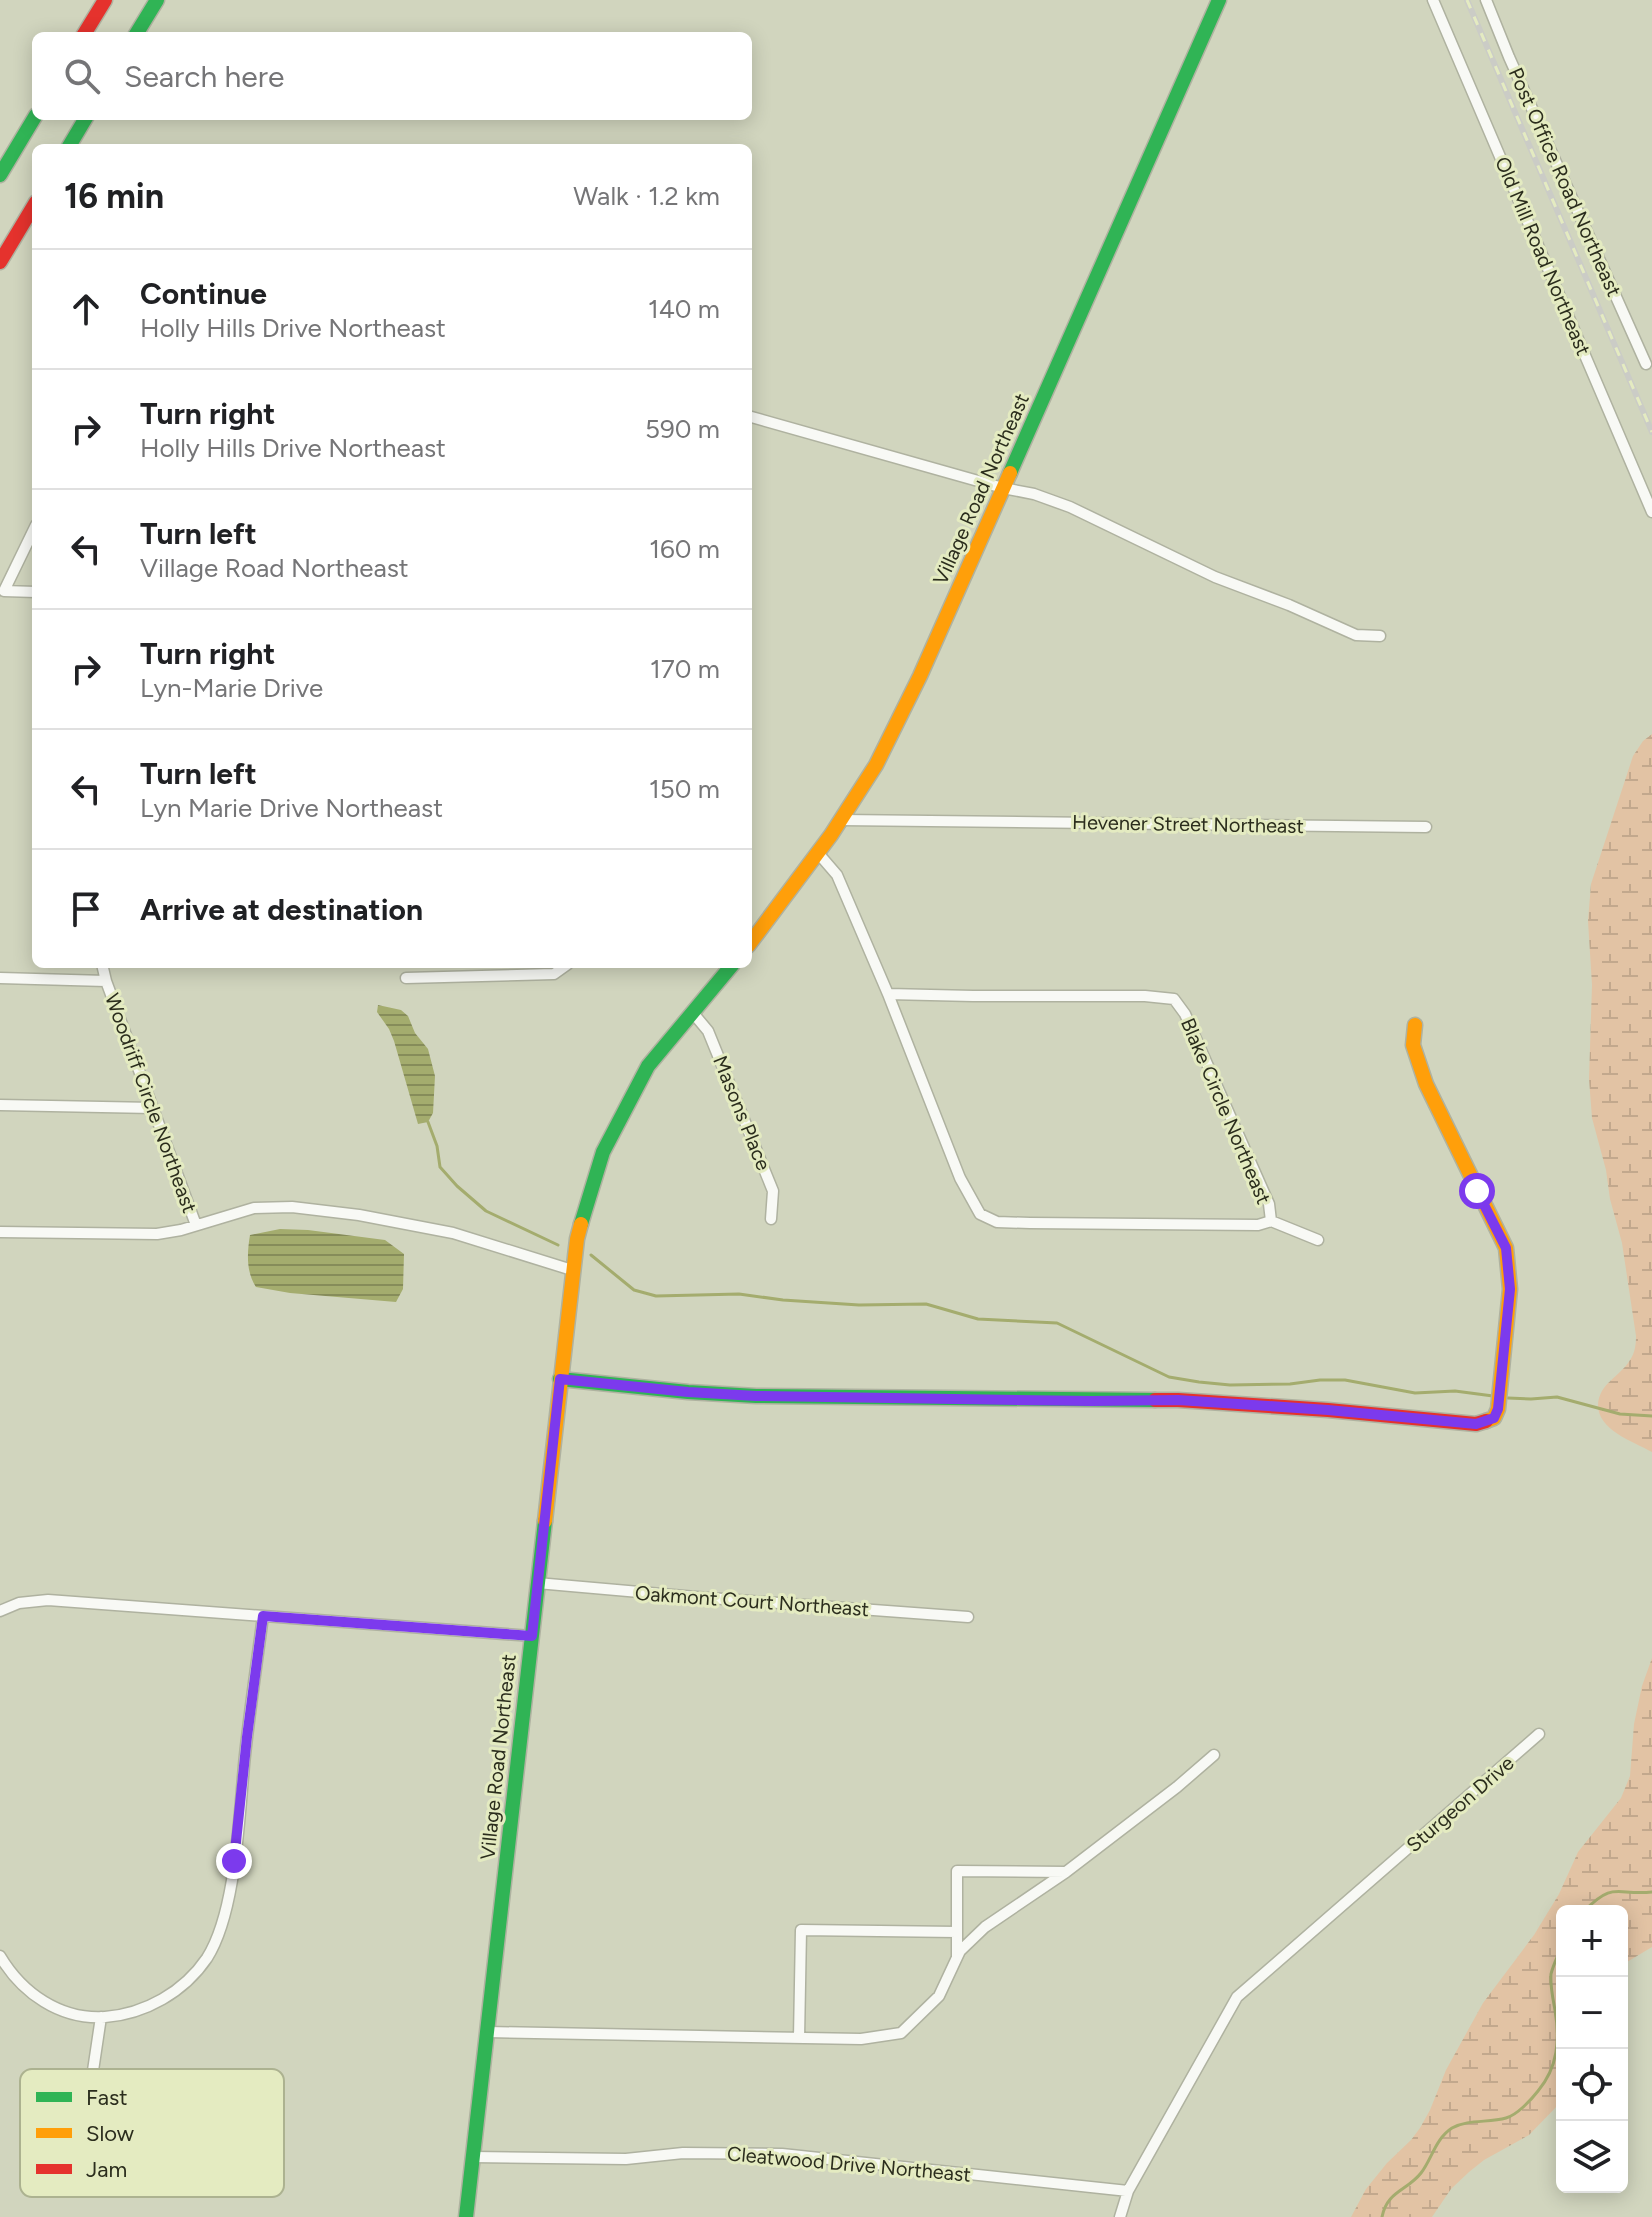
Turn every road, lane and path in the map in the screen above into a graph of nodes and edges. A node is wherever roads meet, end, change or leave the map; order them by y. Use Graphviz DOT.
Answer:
graph roads {
  1 [pos="105,0"];
  2 [pos="157,0"];
  3 [pos="1219,0"];
  4 [pos="1433,0"];
  5 [pos="1486,0"];
  6 [pos="85,32"];
  7 [pos="137,32"];
  8 [pos="33,120"];
  9 [pos="85,120"];
  10 [pos="70,144"];
  11 [pos="0,175"];
  12 [pos="32,209"];
  13 [pos="0,262"];
  14 [pos="1646,364"];
  15 [pos="752,417"];
  16 [pos="1003,488"];
  17 [pos="1652,512"];
  18 [pos="32,533"];
  19 [pos="32,592"];
  20 [pos="1380,636"];
  21 [pos="841,820"];
  22 [pos="1426,827"];
  23 [pos="818,853"];
  24 [pos="752,941"];
  25 [pos="103,968"];
  26 [pos="562,968"];
  27 [pos="730,968"];
  28 [pos="0,978"];
  29 [pos="406,978"];
  30 [pos="106,981"];
  31 [pos="888,994"];
  32 [pos="693,1013"];
  33 [pos="1415,1025"];
  34 [pos="0,1105"];
  35 [pos="153,1108"];
  36 [pos="771,1219"];
  37 [pos="1271,1221"];
  38 [pos="196,1225"];
  39 [pos="0,1232"];
  40 [pos="1318,1240"];
  41 [pos="572,1270"];
  42 [pos="560,1379"];
  43 [pos="537,1583"];
  44 [pos="0,1611"];
  45 [pos="263,1616"];
  46 [pos="968,1617"];
  47 [pos="532,1636"];
  48 [pos="1539,1734"];
  49 [pos="1214,1755"];
  50 [pos="1066,1872"];
  51 [pos="957,1932"];
  52 [pos="0,1956"];
  53 [pos="957,1959"];
  54 [pos="101,2017"];
  55 [pos="488,2032"];
  56 [pos="799,2038"];
  57 [pos="93,2069"];
  58 [pos="473,2157"];
  59 [pos="1128,2191"];
  60 [pos="466,2217"];
  61 [pos="1120,2217"];
  1 -- 6 [label="main road"];
  2 -- 7 [label="main road"];
  3 -- 16 [label="main road, Village Road Northeast"];
  4 -- 17 [label="street, Old Mill Road Northeast"];
  5 -- 14 [label="street, Post Office Road Northeast"];
  8 -- 11 [label="main road"];
  9 -- 10 [label="main road"];
  12 -- 13 [label="main road"];
  15 -- 16 [label="street"];
  16 -- 20 [label="street"];
  16 -- 21 [label="main road, Village Road Northeast"];
  18 -- 19 [label="street"];
  21 -- 22 [label="street, Hevener Street Northeast"];
  21 -- 23 [label="main road, Village Road Northeast"];
  23 -- 24 [label="main road, Village Road Northeast"];
  23 -- 31 [label="street, Blake Circle Northeast"];
  25 -- 30 [label="street, Woodriff Circle Northeast"];
  26 -- 29 [label="street"];
  27 -- 32 [label="main road, Village Road Northeast"];
  28 -- 30 [label="street, Woodriff Circle Northeast"];
  30 -- 35 [label="street, Woodriff Circle Northeast"];
  31 -- 37 [label="street, Blake Circle Northeast"];
  31 -- 37 [label="street, Blake Circle Northeast"];
  32 -- 36 [label="street, Masons Place"];
  32 -- 41 [label="main road, Village Road Northeast"];
  33 -- 42 [label="main road"];
  34 -- 35 [label="street"];
  35 -- 38 [label="street, Woodriff Circle Northeast"];
  37 -- 40 [label="street"];
  38 -- 39 [label="street, Woodriff Circle Northeast"];
  38 -- 41 [label="street, Woodriff Circle Northeast"];
  41 -- 42 [label="main road, Village Road Northeast"];
  42 -- 43 [label="main road, Village Road Northeast"];
  43 -- 46 [label="street, Oakmont Court Northeast"];
  43 -- 47 [label="main road, Village Road Northeast"];
  44 -- 45 [label="street"];
  45 -- 47 [label="street"];
  45 -- 54 [label="street"];
  47 -- 55 [label="main road, Village Road Northeast"];
  48 -- 59 [label="street, Sturgeon Drive"];
  49 -- 50 [label="street"];
  50 -- 51 [label="street"];
  50 -- 53 [label="street"];
  51 -- 53 [label="street"];
  51 -- 56 [label="street"];
  52 -- 54 [label="street"];
  53 -- 56 [label="street"];
  54 -- 57 [label="street"];
  55 -- 56 [label="street"];
  55 -- 58 [label="main road, Village Road Northeast"];
  58 -- 59 [label="street, Cleatwood Drive Northeast"];
  58 -- 60 [label="main road, Village Road Northeast"];
  59 -- 61 [label="street, Sturgeon Drive"];
}
